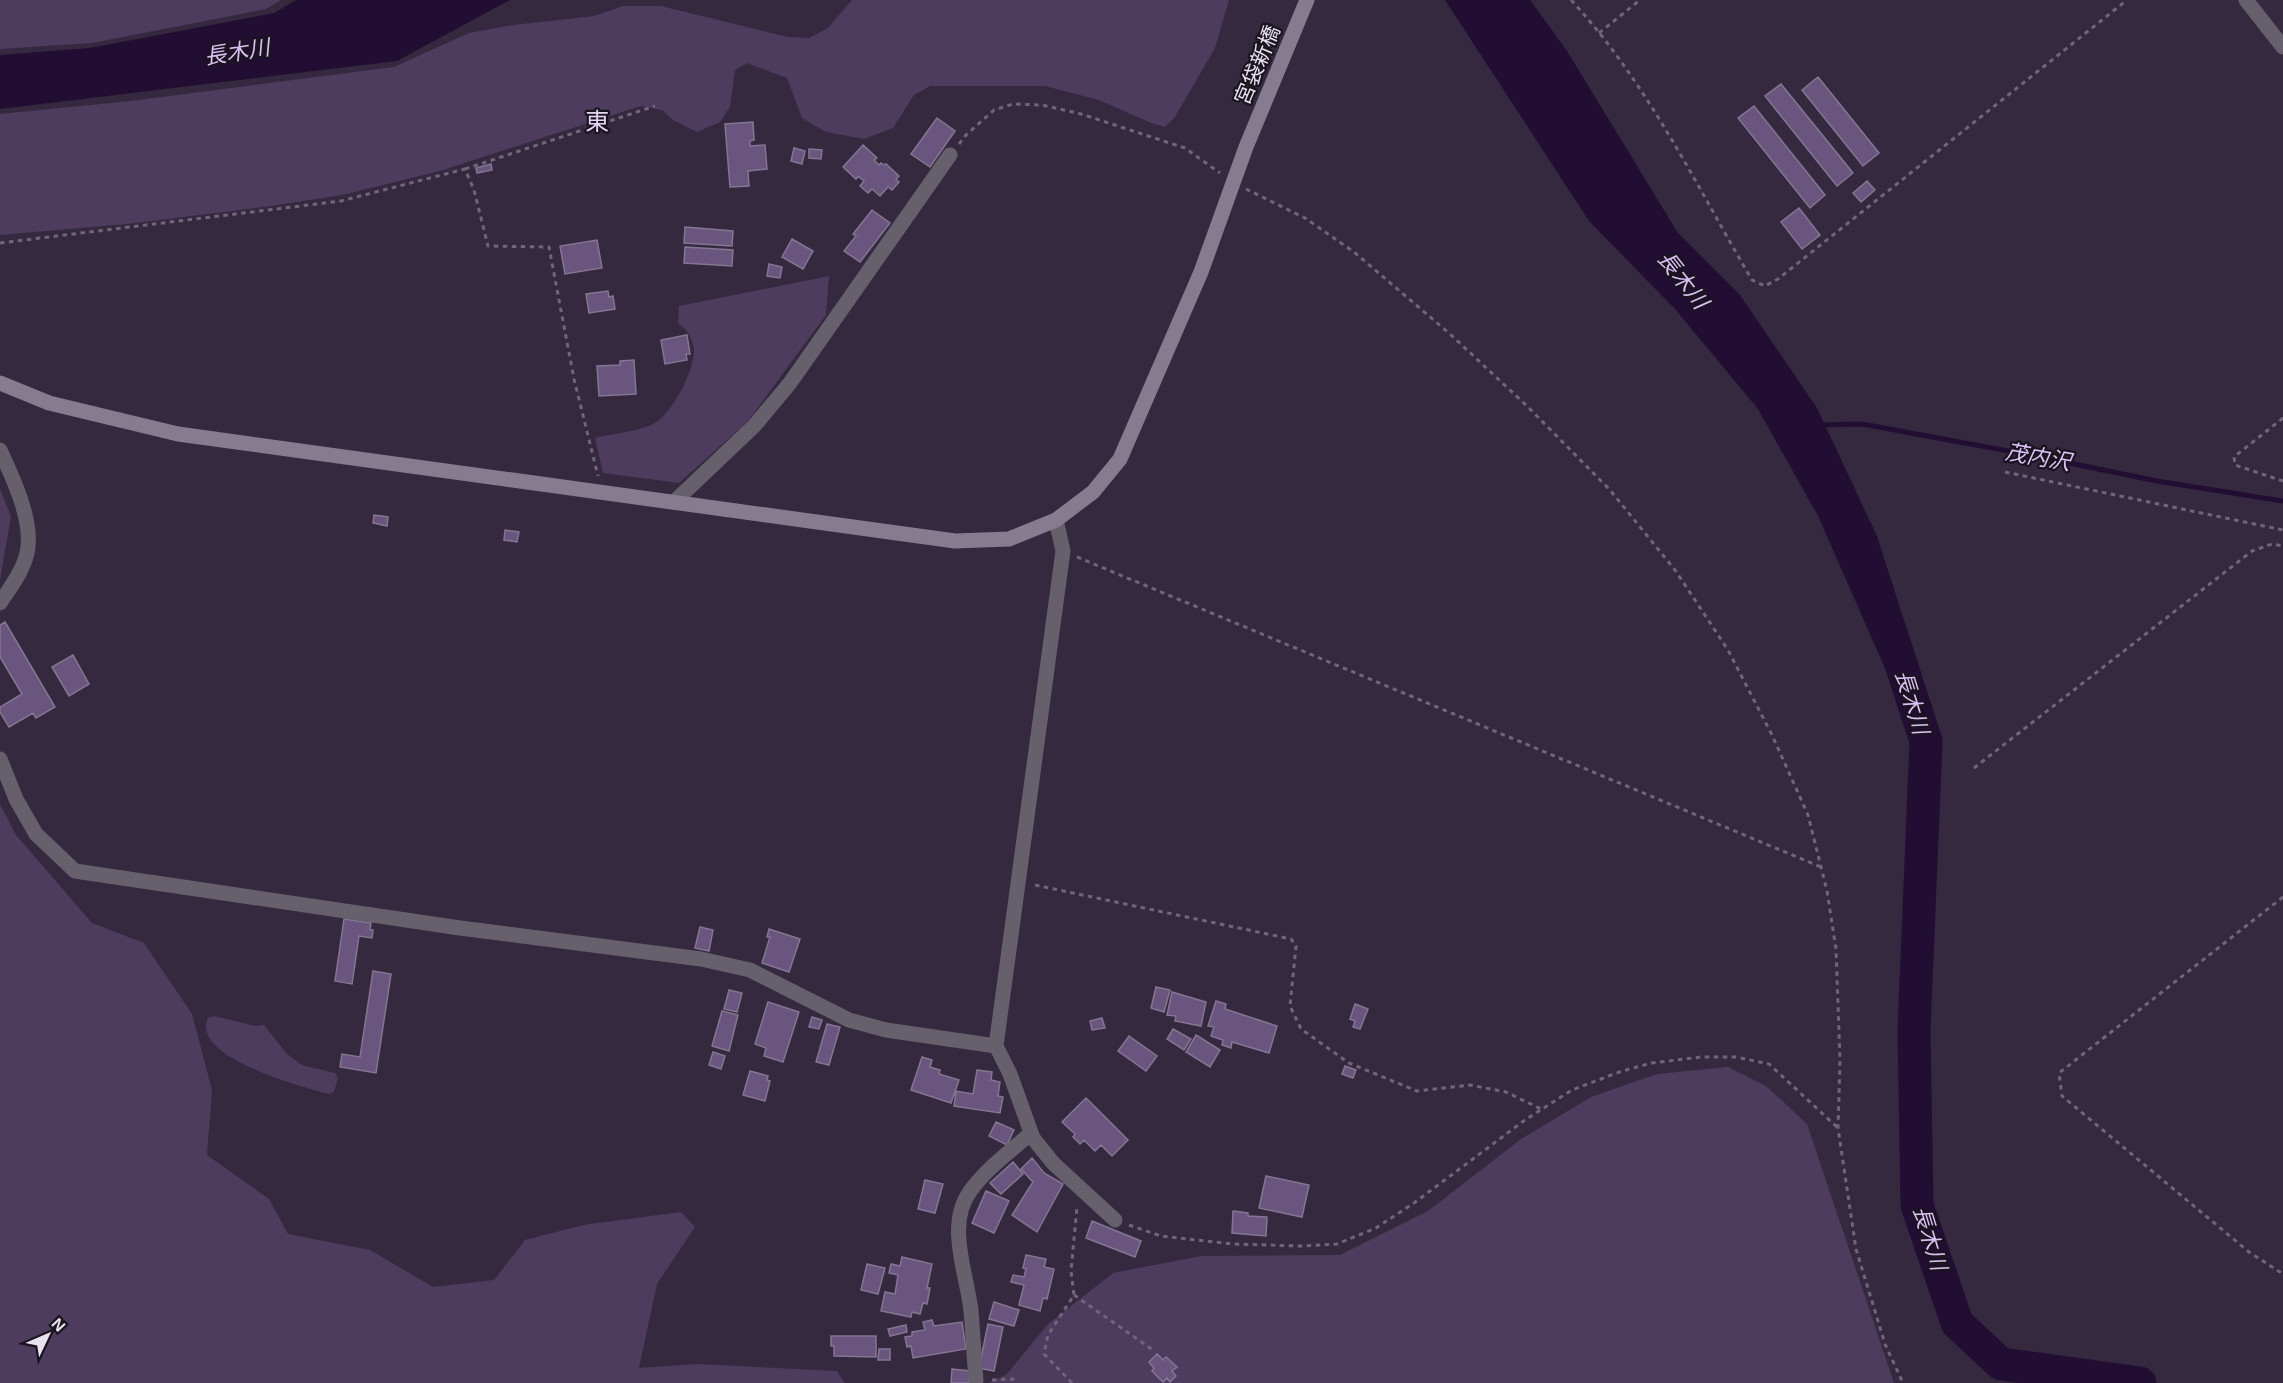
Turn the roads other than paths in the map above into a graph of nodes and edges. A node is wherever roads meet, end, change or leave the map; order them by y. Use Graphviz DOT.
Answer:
graph roads {
  1 [pos="1307,0"];
  2 [pos="2246,0"];
  3 [pos="2283,47"];
  4 [pos="950,155"];
  5 [pos="0,383"];
  6 [pos="0,450"];
  7 [pos="674,502"];
  8 [pos="1056,520"];
  9 [pos="0,603"];
  10 [pos="0,759"];
  11 [pos="996,1046"];
  12 [pos="1031,1133"];
  13 [pos="1115,1220"];
  14 [pos="976,1380"];
  1 -- 8 [label="street, 宮袋新橋"];
  2 -- 3 [label="street"];
  4 -- 7 [label="street"];
  5 -- 7 [label="street, 宮袋新橋"];
  6 -- 9 [label="street"];
  7 -- 8 [label="street, 宮袋新橋"];
  8 -- 11 [label="street"];
  10 -- 11 [label="street"];
  11 -- 12 [label="street"];
  12 -- 13 [label="street"];
  12 -- 14 [label="street"];
}
